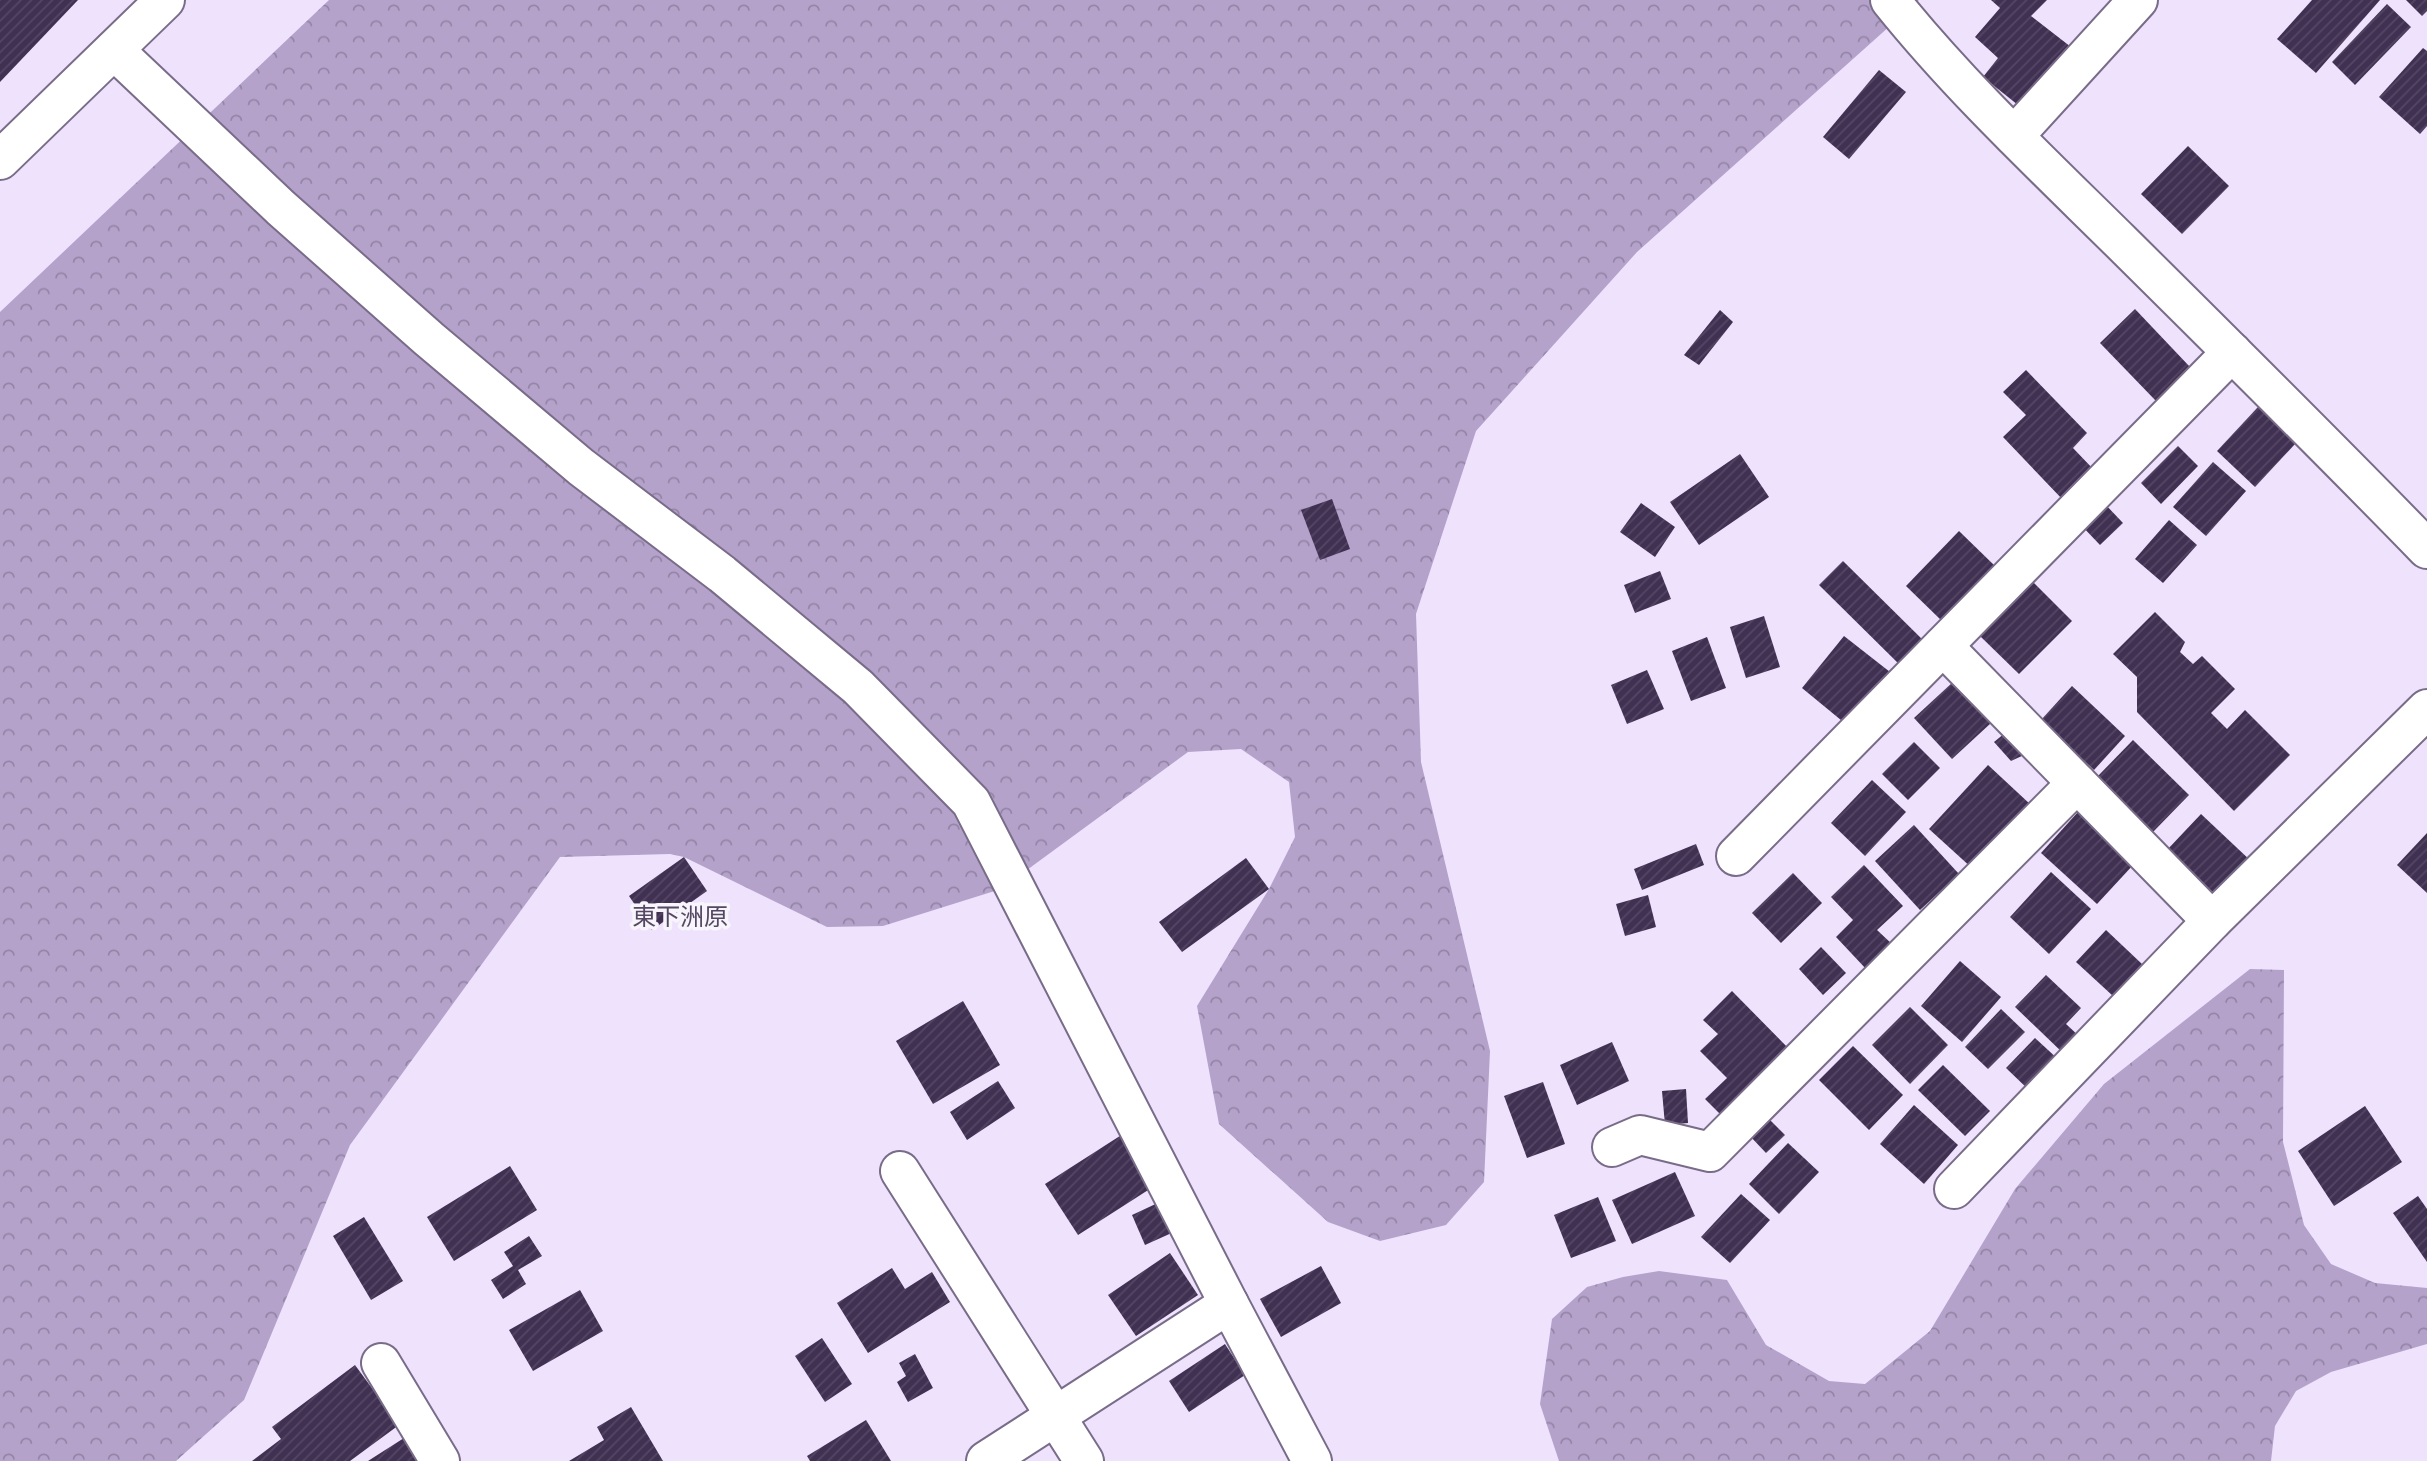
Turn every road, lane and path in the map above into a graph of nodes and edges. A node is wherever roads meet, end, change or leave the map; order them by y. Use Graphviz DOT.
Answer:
graph roads {
  1 [pos="165,0"];
  2 [pos="1890,0"];
  3 [pos="2138,0"];
  4 [pos="114,50"];
  5 [pos="2014,136"];
  6 [pos="0,160"];
  7 [pos="2232,352"];
  8 [pos="2427,549"];
  9 [pos="1943,646"];
  10 [pos="2427,709"];
  11 [pos="2077,783"];
  12 [pos="1736,856"];
  13 [pos="2212,921"];
  14 [pos="1612,1147"];
  15 [pos="900,1171"];
  16 [pos="1954,1189"];
  17 [pos="1229,1304"];
  18 [pos="382,1363"];
  19 [pos="1056,1416"];
  20 [pos="440,1461"];
  21 [pos="986,1461"];
  22 [pos="1084,1461"];
  23 [pos="1312,1461"];
  1 -- 4 [label="street"];
  2 -- 5 [label="street"];
  3 -- 5 [label="street"];
  4 -- 6 [label="street"];
  4 -- 17 [label="street"];
  5 -- 7 [label="street"];
  7 -- 8 [label="street"];
  7 -- 9 [label="street"];
  9 -- 11 [label="street"];
  9 -- 12 [label="street"];
  10 -- 13 [label="street"];
  11 -- 13 [label="street"];
  11 -- 14 [label="street"];
  13 -- 16 [label="street"];
  15 -- 19 [label="street"];
  17 -- 19 [label="street"];
  17 -- 23 [label="street"];
  18 -- 20 [label="street"];
  19 -- 21 [label="street"];
  19 -- 22 [label="street"];
}
